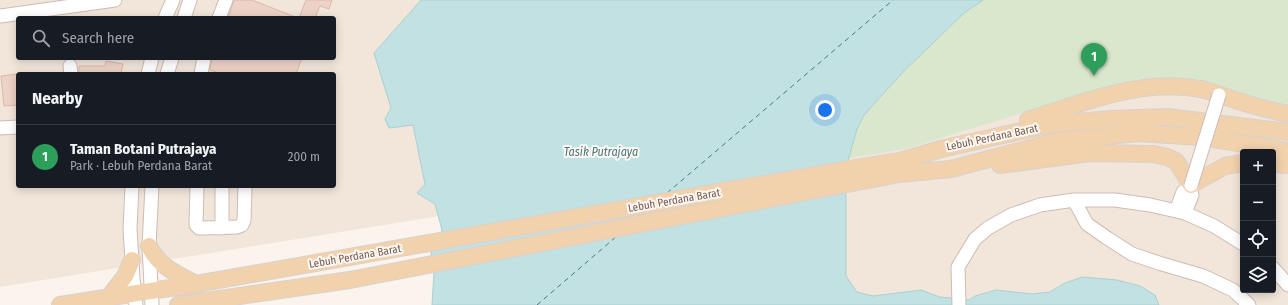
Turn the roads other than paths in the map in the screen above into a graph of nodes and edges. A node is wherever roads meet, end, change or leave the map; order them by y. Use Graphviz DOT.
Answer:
graph roads {
  1 [pos="115,0"];
  2 [pos="173,0"];
  3 [pos="190,0"];
  4 [pos="226,0"];
  5 [pos="0,16"];
  6 [pos="166,16"];
  7 [pos="185,16"];
  8 [pos="220,16"];
  9 [pos="152,60"];
  10 [pos="171,60"];
  11 [pos="204,60"];
  12 [pos="148,72"];
  13 [pos="168,72"];
  14 [pos="201,72"];
  15 [pos="1219,95"];
  16 [pos="1288,114"];
  17 [pos="16,127"];
  18 [pos="0,128"];
  19 [pos="1288,132"];
  20 [pos="941,149"];
  21 [pos="1288,151"];
  22 [pos="1240,163"];
  23 [pos="1276,164"];
  24 [pos="1288,165"];
  25 [pos="899,168"];
  26 [pos="951,169"];
  27 [pos="1191,187"];
  28 [pos="132,188"];
  29 [pos="152,188"];
  30 [pos="197,188"];
  31 [pos="222,188"];
  32 [pos="245,188"];
  33 [pos="1074,200"];
  34 [pos="1181,212"];
  35 [pos="222,228"];
  36 [pos="1240,242"];
  37 [pos="149,246"];
  38 [pos="132,260"];
  39 [pos="1276,271"];
  40 [pos="196,284"];
  41 [pos="1288,285"];
  42 [pos="108,298"];
  43 [pos="152,298"];
  44 [pos="135,299"];
  45 [pos="198,303"];
  46 [pos="60,305"];
  47 [pos="178,305"];
  48 [pos="959,305"];
  49 [pos="1249,305"];
  1 -- 5 [label="street"];
  2 -- 6 [label="street"];
  3 -- 7 [label="street"];
  4 -- 8 [label="street"];
  9 -- 12 [label="street"];
  10 -- 13 [label="street"];
  11 -- 14 [label="street"];
  15 -- 16 [label="main road"];
  15 -- 20 [label="main road"];
  15 -- 27 [label="street, bridge"];
  17 -- 18 [label="street"];
  19 -- 20 [label="main road, Lebuh Perdana Barat"];
  20 -- 25 [label="main road, Lebuh Perdana Barat"];
  21 -- 26 [label="main road, Lebuh Perdana Barat"];
  22 -- 27 [label="main road"];
  23 -- 24 [label="main road"];
  25 -- 26 [label="main road, Lebuh Perdana Barat"];
  25 -- 40 [label="main road, Lebuh Perdana Barat"];
  25 -- 45 [label="main road, Lebuh Perdana Barat"];
  26 -- 27 [label="main road"];
  27 -- 34 [label="street"];
  28 -- 38 [label="street"];
  29 -- 37 [label="street"];
  30 -- 35 [label="street"];
  31 -- 35 [label="street"];
  32 -- 35 [label="street"];
  33 -- 34 [label="street"];
  33 -- 48 [label="street"];
  33 -- 49 [label="street"];
  34 -- 36 [label="street"];
  37 -- 40 [label="main road"];
  37 -- 43 [label="street"];
  38 -- 42 [label="main road"];
  38 -- 44 [label="street"];
  39 -- 41 [label="street"];
  40 -- 43 [label="main road, Lebuh Perdana Barat"];
  42 -- 44 [label="main road, Lebuh Perdana Barat"];
  42 -- 46 [label="main road, Lebuh Perdana Barat"];
  43 -- 44 [label="main road, Lebuh Perdana Barat"];
  45 -- 47 [label="main road, Lebuh Perdana Barat"];
}
